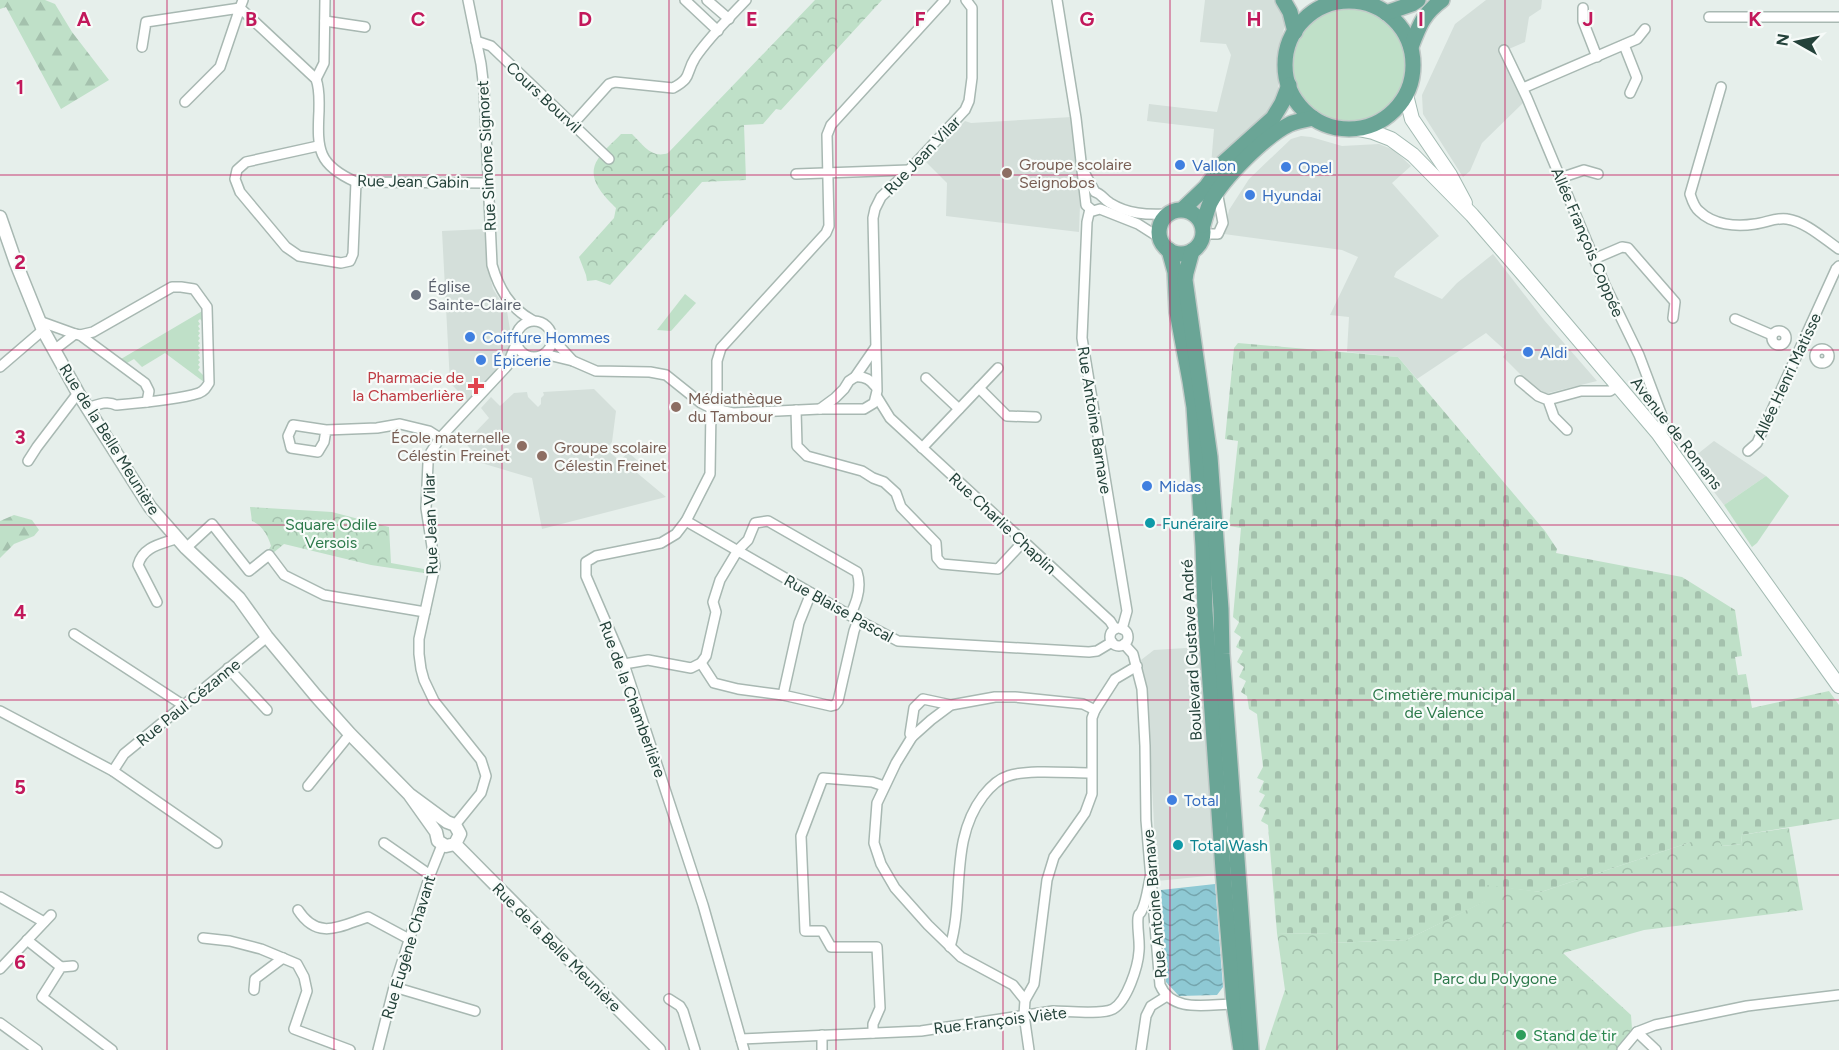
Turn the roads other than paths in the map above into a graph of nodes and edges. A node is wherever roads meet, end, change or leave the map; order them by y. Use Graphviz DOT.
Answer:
graph roads {
  1 [pos="326,0"];
  2 [pos="468,0"];
  3 [pos="685,0"];
  4 [pos="707,0"];
  5 [pos="746,0"];
  6 [pos="945,0"];
  7 [pos="966,0"];
  8 [pos="1057,0"];
  9 [pos="1283,0"];
  10 [pos="1310,0"];
  11 [pos="1418,0"];
  12 [pos="1441,1"];
  13 [pos="242,4"];
  14 [pos="1328,5"];
  15 [pos="1583,8"];
  16 [pos="1386,13"];
  17 [pos="1709,17"];
  18 [pos="1839,17"];
  19 [pos="729,19"];
  20 [pos="325,21"];
  21 [pos="365,27"];
  22 [pos="1645,28"];
  23 [pos="718,31"];
  24 [pos="1295,32"];
  25 [pos="476,41"];
  26 [pos="1624,45"];
  27 [pos="142,47"];
  28 [pos="1411,47"];
  29 [pos="1504,50"];
  30 [pos="1597,57"];
  31 [pos="316,79"];
  32 [pos="1289,85"];
  33 [pos="1721,87"];
  34 [pos="1523,88"];
  35 [pos="1630,93"];
  36 [pos="1406,95"];
  37 [pos="185,102"];
  38 [pos="1313,118"];
  39 [pos="573,124"];
  40 [pos="1358,129"];
  41 [pos="318,146"];
  42 [pos="609,159"];
  43 [pos="909,170"];
  44 [pos="828,173"];
  45 [pos="796,174"];
  46 [pos="1598,174"];
  47 [pos="1560,178"];
  48 [pos="356,182"];
  49 [pos="487,183"];
  50 [pos="1090,194"];
  51 [pos="1104,199"];
  52 [pos="1095,209"];
  53 [pos="1184,209"];
  54 [pos="1167,214"];
  55 [pos="1472,215"];
  56 [pos="0,217"];
  57 [pos="1203,230"];
  58 [pos="1164,244"];
  59 [pos="1839,249"];
  60 [pos="1192,251"];
  61 [pos="1594,259"];
  62 [pos="1839,266"];
  63 [pos="514,308"];
  64 [pos="1673,318"];
  65 [pos="532,320"];
  66 [pos="1735,320"];
  67 [pos="41,325"];
  68 [pos="517,330"];
  69 [pos="77,334"];
  70 [pos="552,338"];
  71 [pos="516,344"];
  72 [pos="1801,347"];
  73 [pos="875,348"];
  74 [pos="54,350"];
  75 [pos="1815,353"];
  76 [pos="544,354"];
  77 [pos="528,356"];
  78 [pos="573,361"];
  79 [pos="507,366"];
  80 [pos="0,367"];
  81 [pos="998,368"];
  82 [pos="855,378"];
  83 [pos="926,378"];
  84 [pos="1520,381"];
  85 [pos="875,386"];
  86 [pos="1618,386"];
  87 [pos="978,388"];
  88 [pos="844,389"];
  89 [pos="78,393"];
  90 [pos="877,397"];
  91 [pos="1548,400"];
  92 [pos="147,402"];
  93 [pos="87,408"];
  94 [pos="711,408"];
  95 [pos="820,409"];
  96 [pos="860,409"];
  97 [pos="959,409"];
  98 [pos="796,410"];
  99 [pos="1036,417"];
  100 [pos="890,418"];
  101 [pos="326,430"];
  102 [pos="1567,430"];
  103 [pos="1658,433"];
  104 [pos="440,438"];
  105 [pos="922,448"];
  106 [pos="1748,451"];
  107 [pos="28,461"];
  108 [pos="686,521"];
  109 [pos="1023,542"];
  110 [pos="182,543"];
  111 [pos="738,550"];
  112 [pos="811,593"];
  113 [pos="157,602"];
  114 [pos="425,612"];
  115 [pos="854,618"];
  116 [pos="1119,629"];
  117 [pos="74,634"];
  118 [pos="267,637"];
  119 [pos="1112,642"];
  120 [pos="1124,644"];
  121 [pos="702,663"];
  122 [pos="624,664"];
  123 [pos="1137,666"];
  124 [pos="228,668"];
  125 [pos="1839,686"];
  126 [pos="783,695"];
  127 [pos="183,705"];
  128 [pos="951,705"];
  129 [pos="267,710"];
  130 [pos="1095,710"];
  131 [pos="0,711"];
  132 [pos="350,734"];
  133 [pos="912,737"];
  134 [pos="113,771"];
  135 [pos="1091,773"];
  136 [pos="308,786"];
  137 [pos="884,786"];
  138 [pos="409,794"];
  139 [pos="451,824"];
  140 [pos="436,832"];
  141 [pos="217,843"];
  142 [pos="384,843"];
  143 [pos="449,844"];
  144 [pos="1151,874"];
  145 [pos="430,875"];
  146 [pos="0,897"];
  147 [pos="298,910"];
  148 [pos="203,938"];
  149 [pos="409,939"];
  150 [pos="27,940"];
  151 [pos="950,947"];
  152 [pos="283,958"];
  153 [pos="73,966"];
  154 [pos="61,967"];
  155 [pos="0,969"];
  156 [pos="394,987"];
  157 [pos="254,990"];
  158 [pos="1839,995"];
  159 [pos="1167,996"];
  160 [pos="669,999"];
  161 [pos="1025,1000"];
  162 [pos="1237,1004"];
  163 [pos="475,1011"];
  164 [pos="1024,1016"];
  165 [pos="0,1023"];
  166 [pos="1637,1032"];
  167 [pos="873,1033"];
  168 [pos="822,1035"];
  169 [pos="741,1039"];
  170 [pos="1248,1048"];
  171 [pos="37,1050"];
  172 [pos="112,1050"];
  173 [pos="350,1050"];
  174 [pos="378,1050"];
  175 [pos="659,1050"];
  176 [pos="695,1050"];
  177 [pos="744,1050"];
  178 [pos="822,1050"];
  179 [pos="1029,1050"];
  180 [pos="1141,1050"];
  181 [pos="1622,1050"];
  182 [pos="1656,1050"];
  1 -- 20 [label="street"];
  2 -- 25 [label="street, Rue Simone Signoret"];
  3 -- 23 [label="street"];
  4 -- 19 [label="street"];
  5 -- 19 [label="street"];
  6 -- 44 [label="street, Rue de la Chamberlière"];
  7 -- 43 [label="street, Rue Jean Vilar"];
  8 -- 50 [label="street"];
  9 -- 24 [label="main road"];
  10 -- 14 [label="main road"];
  11 -- 16 [label="main road"];
  12 -- 28 [label="main road"];
  13 -- 27 [label="street"];
  13 -- 31 [label="street"];
  13 -- 37 [label="street"];
  14 -- 16 [label="main road"];
  14 -- 24 [label="main road"];
  15 -- 30 [label="street"];
  16 -- 28 [label="main road"];
  17 -- 18 [label="street"];
  19 -- 23 [label="street"];
  20 -- 21 [label="street"];
  20 -- 31 [label="street"];
  22 -- 26 [label="street"];
  23 -- 39 [label="street"];
  24 -- 32 [label="main road"];
  25 -- 39 [label="street, Cours Bourvil"];
  25 -- 49 [label="street, Rue Simone Signoret"];
  26 -- 30 [label="street"];
  26 -- 35 [label="street"];
  28 -- 36 [label="main road"];
  29 -- 34 [label="street, Allée François Coppée"];
  30 -- 34 [label="street"];
  31 -- 41 [label="street"];
  32 -- 38 [label="main road"];
  32 -- 53 [label="main road"];
  33 -- 59 [label="street"];
  34 -- 47 [label="street, Allée François Coppée"];
  36 -- 40 [label="main road"];
  36 -- 55 [label="main road, Avenue de Romans"];
  38 -- 40 [label="main road"];
  38 -- 57 [label="main road, Boulevard Gustave André"];
  39 -- 42 [label="street, Cours Bourvil"];
  40 -- 55 [label="main road, Avenue de Romans"];
  41 -- 48 [label="street, Rue Jean Gabin"];
  41 -- 48 [label="street"];
  43 -- 44 [label="street"];
  43 -- 73 [label="street, Rue Jean Vilar"];
  44 -- 45 [label="street"];
  44 -- 94 [label="street, Rue de la Chamberlière"];
  46 -- 47 [label="street"];
  47 -- 61 [label="street, Allée François Coppée"];
  48 -- 49 [label="street, Rue Jean Gabin"];
  49 -- 63 [label="street, Rue Simone Signoret"];
  50 -- 51 [label="street"];
  50 -- 52 [label="street"];
  51 -- 52 [label="street"];
  51 -- 54 [label="street"];
  52 -- 58 [label="street"];
  52 -- 116 [label="street, Rue Antoine Barnave"];
  53 -- 54 [label="main road"];
  53 -- 57 [label="main road"];
  54 -- 58 [label="main road, Boulevard Gustave André"];
  55 -- 86 [label="main road, Avenue de Romans"];
  56 -- 67 [label="street, Rue de la Belle Meunière"];
  57 -- 60 [label="main road, Boulevard Gustave André"];
  58 -- 60 [label="main road"];
  58 -- 162 [label="main road, Boulevard Gustave André"];
  60 -- 170 [label="main road, Boulevard Gustave André"];
  61 -- 64 [label="street"];
  61 -- 103 [label="street, Allée François Coppée"];
  62 -- 72 [label="street, Allée Henri Matisse"];
  63 -- 65 [label="street, Rue Simone Signoret"];
  63 -- 68 [label="street, Rue Simone Signoret"];
  65 -- 68 [label="street"];
  65 -- 70 [label="street"];
  66 -- 72 [label="street"];
  67 -- 69 [label="street"];
  67 -- 74 [label="street, Rue de la Belle Meunière"];
  67 -- 80 [label="street"];
  68 -- 71 [label="street"];
  69 -- 74 [label="street"];
  69 -- 92 [label="street"];
  69 -- 92 [label="street"];
  70 -- 76 [label="street"];
  70 -- 78 [label="street"];
  71 -- 77 [label="street"];
  71 -- 79 [label="street, Rue Jean Vilar"];
  72 -- 75 [label="street"];
  72 -- 106 [label="street, Allée Henri Matisse"];
  73 -- 82 [label="street"];
  73 -- 85 [label="street, Rue Jean Vilar"];
  74 -- 89 [label="street, Rue de la Belle Meunière"];
  76 -- 77 [label="street"];
  76 -- 78 [label="street"];
  77 -- 79 [label="street, Rue Jean Vilar"];
  78 -- 94 [label="street"];
  79 -- 104 [label="street, Rue Jean Vilar"];
  81 -- 87 [label="street"];
  82 -- 85 [label="street"];
  82 -- 88 [label="street"];
  83 -- 97 [label="street"];
  84 -- 91 [label="street"];
  85 -- 90 [label="street, Rue Jean Vilar"];
  86 -- 91 [label="street"];
  86 -- 103 [label="main road, Avenue de Romans"];
  87 -- 97 [label="street"];
  87 -- 99 [label="street"];
  88 -- 95 [label="street"];
  88 -- 96 [label="street"];
  89 -- 93 [label="street, Rue de la Belle Meunière"];
  89 -- 107 [label="street"];
  90 -- 96 [label="street"];
  90 -- 100 [label="street, Rue Charlie Chaplin"];
  91 -- 102 [label="street"];
  92 -- 93 [label="street"];
  93 -- 110 [label="street, Rue de la Belle Meunière"];
  94 -- 98 [label="street"];
  94 -- 108 [label="street, Rue de la Chamberlière"];
  95 -- 96 [label="street"];
  95 -- 98 [label="street"];
  96 -- 100 [label="street, Rue Charlie Chaplin"];
  97 -- 105 [label="street"];
  98 -- 109 [label="street"];
  100 -- 105 [label="street, Rue Charlie Chaplin"];
  101 -- 104 [label="street"];
  103 -- 125 [label="main road, Avenue de Romans"];
  104 -- 114 [label="street, Rue Jean Vilar"];
  105 -- 109 [label="street, Rue Charlie Chaplin"];
  108 -- 111 [label="street, Rue Blaise Pascal"];
  108 -- 122 [label="street, Rue de la Chamberlière"];
  109 -- 116 [label="street, Rue Charlie Chaplin"];
  110 -- 113 [label="street"];
  110 -- 114 [label="street"];
  110 -- 118 [label="street, Rue de la Belle Meunière"];
  111 -- 112 [label="street, Rue Blaise Pascal"];
  111 -- 115 [label="street"];
  111 -- 121 [label="street"];
  112 -- 115 [label="street, Rue Blaise Pascal"];
  112 -- 126 [label="street"];
  114 -- 139 [label="street, Rue Jean Vilar"];
  115 -- 119 [label="street, Rue Blaise Pascal"];
  115 -- 126 [label="street"];
  116 -- 119 [label="street"];
  116 -- 120 [label="street"];
  117 -- 127 [label="street"];
  118 -- 124 [label="street, Rue Paul Cézanne"];
  118 -- 132 [label="street, Rue de la Belle Meunière"];
  119 -- 120 [label="street"];
  120 -- 123 [label="street, Rue Antoine Barnave"];
  121 -- 122 [label="street"];
  121 -- 126 [label="street"];
  122 -- 169 [label="street, Rue de la Chamberlière"];
  123 -- 130 [label="street"];
  123 -- 144 [label="street, Rue Antoine Barnave"];
  124 -- 127 [label="street, Rue Paul Cézanne"];
  124 -- 129 [label="street"];
  127 -- 134 [label="street, Rue Paul Cézanne"];
  128 -- 130 [label="street"];
  128 -- 133 [label="street"];
  128 -- 133 [label="street"];
  130 -- 135 [label="street"];
  131 -- 134 [label="street"];
  132 -- 136 [label="street"];
  132 -- 138 [label="street, Rue de la Belle Meunière"];
  133 -- 137 [label="street"];
  134 -- 141 [label="street"];
  135 -- 151 [label="street"];
  135 -- 161 [label="street"];
  137 -- 151 [label="street"];
  137 -- 167 [label="street"];
  138 -- 139 [label="street, Rue de la Belle Meunière"];
  138 -- 140 [label="street, Rue de la Belle Meunière"];
  139 -- 140 [label="street"];
  139 -- 143 [label="street"];
  140 -- 143 [label="street"];
  142 -- 145 [label="street"];
  143 -- 145 [label="street, Rue Eugène Chavant"];
  143 -- 175 [label="street, Rue de la Belle Meunière"];
  144 -- 159 [label="street, Rue Antoine Barnave"];
  144 -- 164 [label="street, Rue François Viète"];
  145 -- 149 [label="street, Rue Eugène Chavant"];
  146 -- 150 [label="street"];
  147 -- 149 [label="street"];
  148 -- 152 [label="street"];
  149 -- 156 [label="street, Rue Eugène Chavant"];
  150 -- 154 [label="street"];
  150 -- 155 [label="street"];
  151 -- 161 [label="street"];
  152 -- 157 [label="street"];
  152 -- 173 [label="street"];
  153 -- 154 [label="street"];
  154 -- 172 [label="street"];
  156 -- 163 [label="street"];
  156 -- 174 [label="street, Rue Eugène Chavant"];
  158 -- 166 [label="street"];
  159 -- 162 [label="street"];
  159 -- 180 [label="street, Rue Antoine Barnave"];
  160 -- 176 [label="street"];
  161 -- 164 [label="street"];
  162 -- 170 [label="main road, Boulevard Gustave André"];
  164 -- 167 [label="street, Rue François Viète"];
  164 -- 179 [label="street"];
  165 -- 171 [label="street"];
  166 -- 181 [label="street"];
  166 -- 182 [label="street"];
  167 -- 168 [label="street, Rue François Viète"];
  168 -- 169 [label="street, Rue François Viète"];
  168 -- 178 [label="street"];
  169 -- 177 [label="street, Rue de la Chamberlière"];
}
